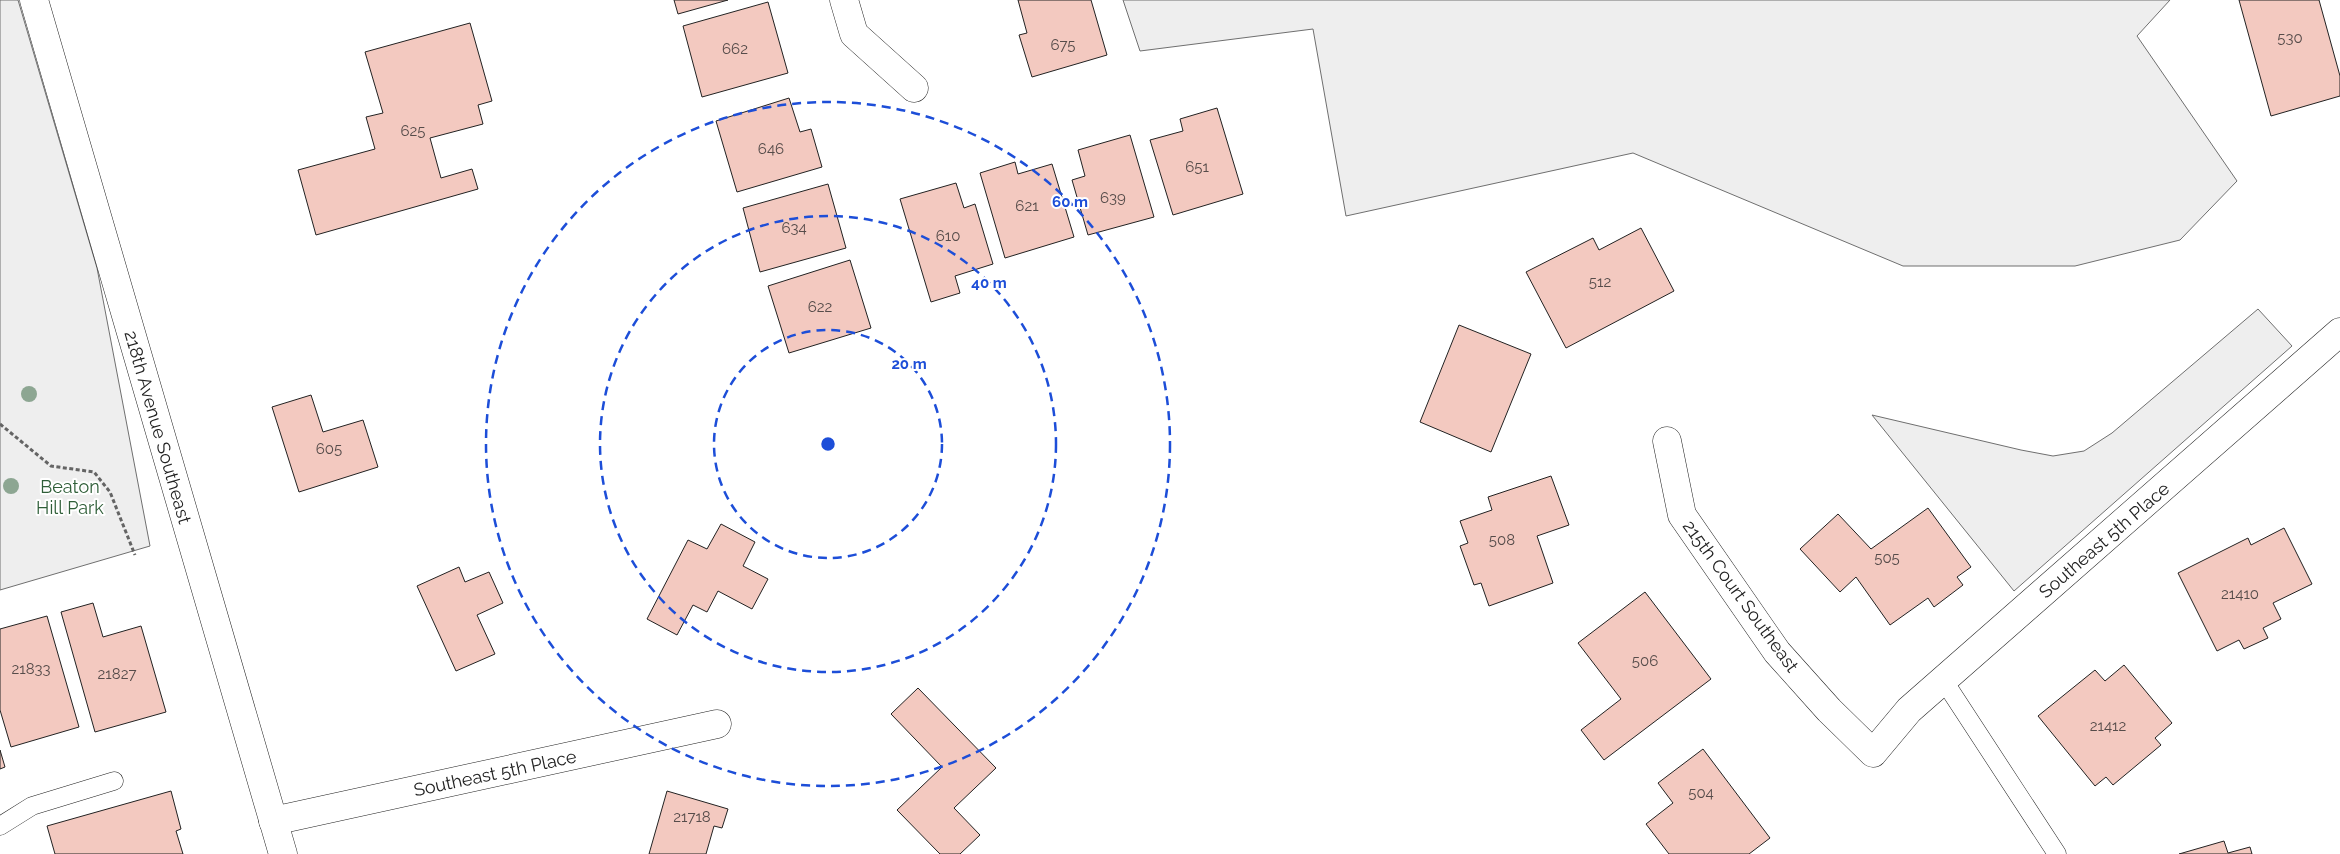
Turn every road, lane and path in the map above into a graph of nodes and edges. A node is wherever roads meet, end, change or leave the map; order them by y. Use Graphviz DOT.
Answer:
graph roads {
  1 [pos="34,0"];
  2 [pos="844,0"];
  3 [pos="914,88"];
  4 [pos="2340,332"];
  5 [pos="0,424"];
  6 [pos="1667,441"];
  7 [pos="135,555"];
  8 [pos="1944,681"];
  9 [pos="716,724"];
  10 [pos="1873,753"];
  11 [pos="114,781"];
  12 [pos="273,821"];
  13 [pos="0,826"];
  14 [pos="283,854"];
  15 [pos="2056,854"];
  1 -- 12 [label="street, 218th Avenue Southeast"];
  2 -- 3 [label="street"];
  4 -- 8 [label="street, Southeast 5th Place"];
  5 -- 7 [label="path"];
  6 -- 10 [label="street, 215th Court Southeast"];
  8 -- 10 [label="street, Southeast 5th Place"];
  8 -- 15 [label="lane"];
  9 -- 12 [label="street, Southeast 5th Place"];
  11 -- 13 [label="lane"];
  12 -- 14 [label="street, 218th Avenue Southeast"];
}
